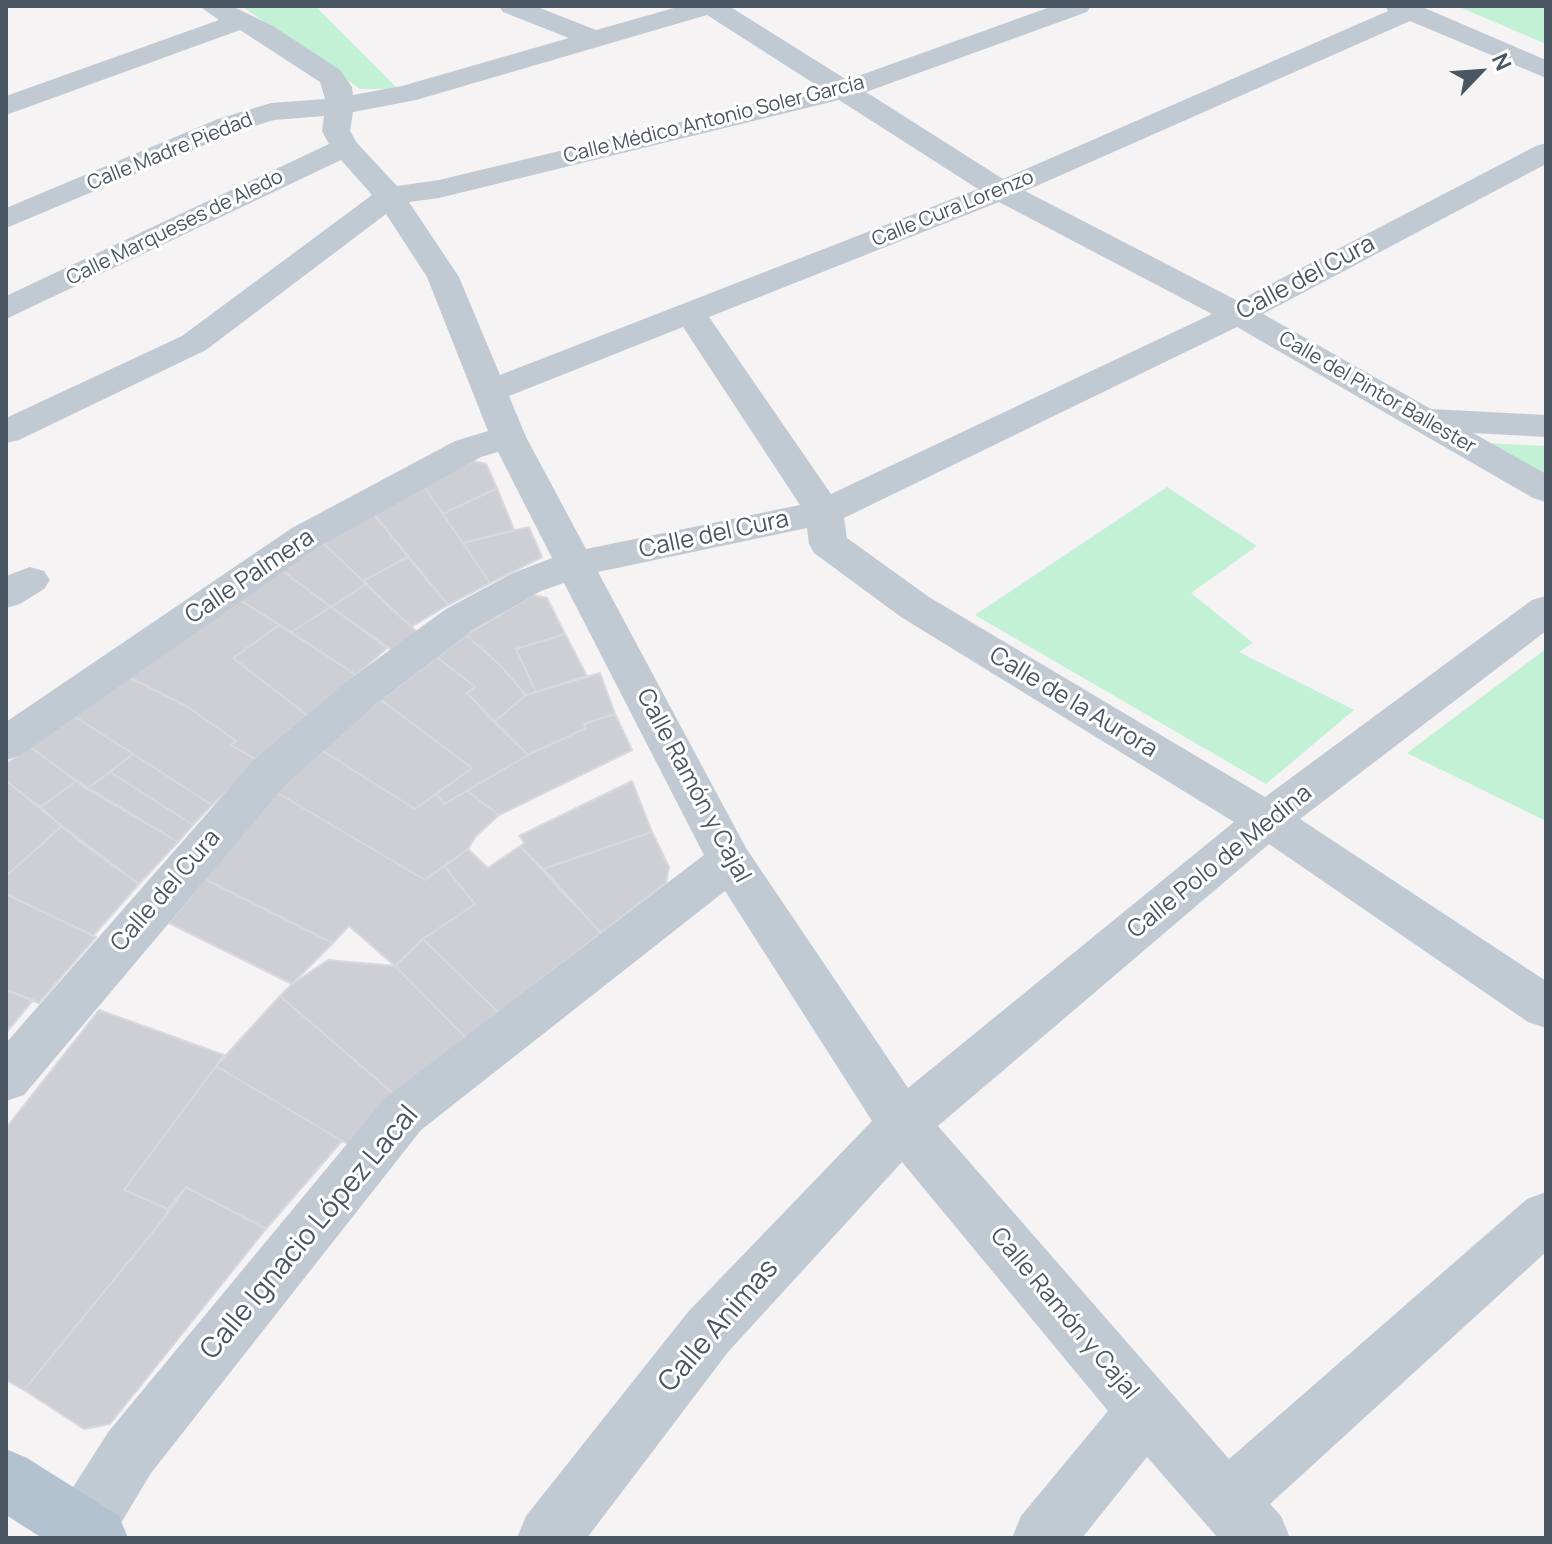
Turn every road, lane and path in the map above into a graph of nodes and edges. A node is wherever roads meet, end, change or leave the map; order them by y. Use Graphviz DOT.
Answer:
graph roads {
  1 [pos="212,6"];
  2 [pos="273,6"];
  3 [pos="512,6"];
  4 [pos="710,6"];
  5 [pos="1078,6"];
  6 [pos="1404,9"];
  7 [pos="252,27"];
  8 [pos="594,39"];
  9 [pos="1546,70"];
  10 [pos="843,91"];
  11 [pos="6,106"];
  12 [pos="342,126"];
  13 [pos="1546,152"];
  14 [pos="1001,191"];
  15 [pos="390,196"];
  16 [pos="6,219"];
  17 [pos="6,309"];
  18 [pos="691,314"];
  19 [pos="1238,314"];
  20 [pos="490,391"];
  21 [pos="1423,419"];
  22 [pos="1546,426"];
  23 [pos="6,432"];
  24 [pos="508,437"];
  25 [pos="1546,490"];
  26 [pos="824,512"];
  27 [pos="575,564"];
  28 [pos="1546,610"];
  29 [pos="6,744"];
  30 [pos="1267,820"];
  31 [pos="730,861"];
  32 [pos="1546,1007"];
  33 [pos="6,1079"];
  34 [pos="903,1124"];
  35 [pos="1546,1217"];
  36 [pos="1146,1411"];
  37 [pos="6,1479"];
  38 [pos="1243,1519"];
  39 [pos="90,1533"];
  40 [pos="548,1538"];
  41 [pos="1043,1538"];
  1 -- 7 [label="street, Calle Ramón y Cajal"];
  2 -- 7 [label="street"];
  3 -- 8 [label="street"];
  4 -- 8 [label="street"];
  4 -- 10 [label="street, Calle del Pintor Ballester"];
  5 -- 10 [label="street, Calle Médico Antonio Soler García"];
  6 -- 9 [label="street"];
  6 -- 14 [label="street, Calle Cura Lorenzo"];
  7 -- 11 [label="street"];
  7 -- 12 [label="street, Calle Ramón y Cajal"];
  8 -- 12 [label="street"];
  10 -- 14 [label="street, Calle del Pintor Ballester"];
  10 -- 15 [label="street, Calle Médico Antonio Soler García"];
  12 -- 15 [label="street, Calle Ramón y Cajal"];
  12 -- 16 [label="street, Calle Madre Piedad"];
  12 -- 17 [label="street, Calle Marqueses de Aledo"];
  13 -- 19 [label="street, Calle del Cura"];
  14 -- 18 [label="street, Calle Cura Lorenzo"];
  14 -- 19 [label="street, Calle del Pintor Ballester"];
  15 -- 20 [label="street, Calle Ramón y Cajal"];
  15 -- 23 [label="street"];
  18 -- 20 [label="street, Calle Cura Lorenzo"];
  18 -- 26 [label="street, Calle de la Aurora"];
  19 -- 21 [label="street, Calle del Pintor Ballester"];
  19 -- 26 [label="street, Calle del Cura"];
  20 -- 24 [label="street, Calle Ramón y Cajal"];
  21 -- 22 [label="street"];
  21 -- 25 [label="street, Calle del Pintor Ballester"];
  24 -- 27 [label="street, Calle Ramón y Cajal"];
  24 -- 29 [label="street, Calle Palmera"];
  26 -- 27 [label="street, Calle del Cura"];
  26 -- 30 [label="street, Calle de la Aurora"];
  27 -- 31 [label="street, Calle Ramón y Cajal"];
  27 -- 33 [label="street, Calle del Cura"];
  28 -- 30 [label="street, Calle Polo de Medina"];
  30 -- 32 [label="street, Calle de la Aurora"];
  30 -- 34 [label="street, Calle Polo de Medina"];
  31 -- 34 [label="street, Calle Ramón y Cajal"];
  31 -- 39 [label="street, Calle Ignacio López Lacal"];
  34 -- 36 [label="street, Calle Ramón y Cajal"];
  34 -- 40 [label="street, Calle Animas"];
  35 -- 38 [label="street"];
  36 -- 38 [label="street, Calle Ramón y Cajal"];
  36 -- 41 [label="street"];
  37 -- 39 [label="main road"];
}
